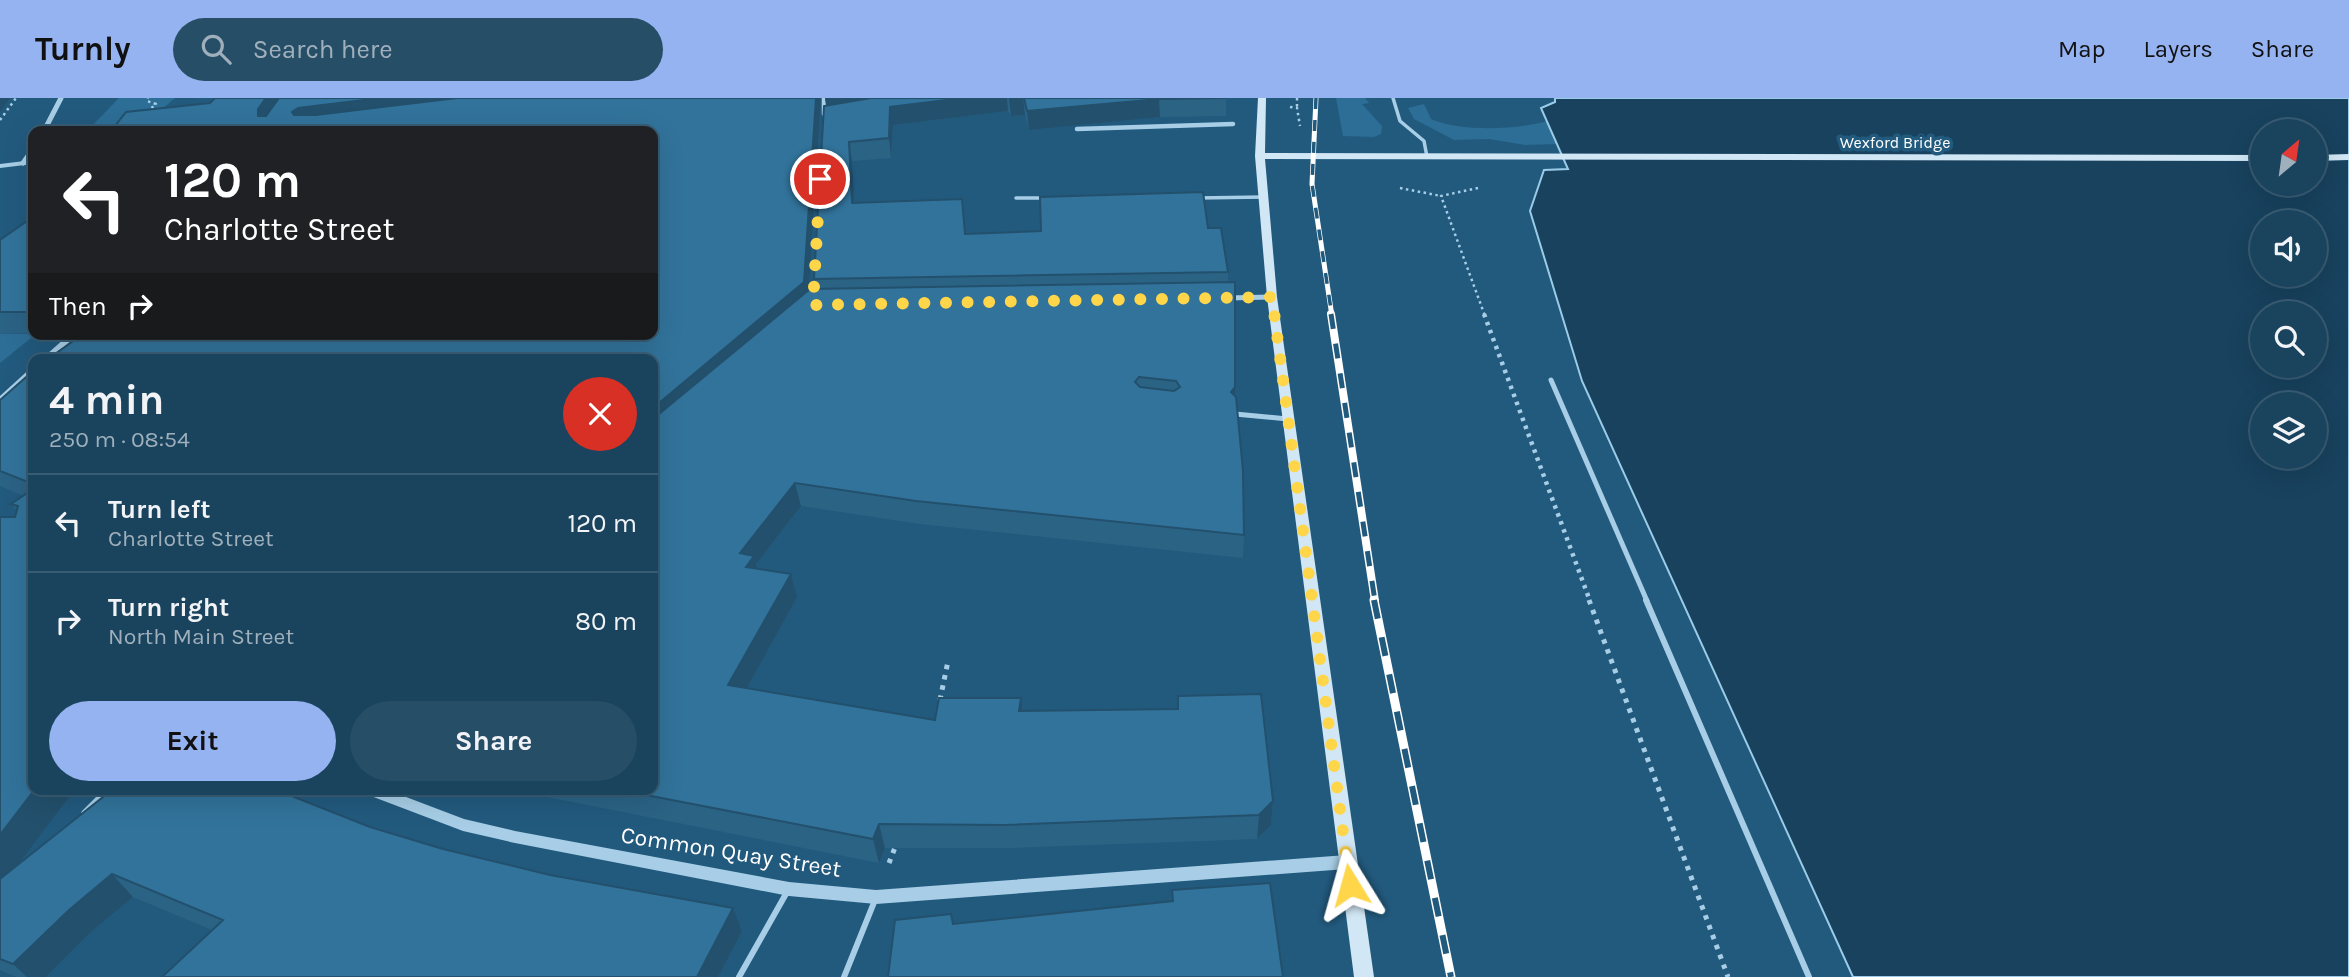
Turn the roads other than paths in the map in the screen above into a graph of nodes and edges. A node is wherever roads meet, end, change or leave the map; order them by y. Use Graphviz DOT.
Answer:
graph roads {
  1 [pos="61,98"];
  2 [pos="824,98"];
  3 [pos="1262,98"];
  4 [pos="1393,98"];
  5 [pos="824,120"];
  6 [pos="1233,124"];
  7 [pos="47,126"];
  8 [pos="1077,129"];
  9 [pos="28,156"];
  10 [pos="1261,156"];
  11 [pos="1427,157"];
  12 [pos="2349,157"];
  13 [pos="2250,158"];
  14 [pos="2328,158"];
  15 [pos="28,162"];
  16 [pos="23,163"];
  17 [pos="0,166"];
  18 [pos="1264,197"];
  19 [pos="1016,198"];
  20 [pos="1055,198"];
  21 [pos="1192,198"];
  22 [pos="1272,297"];
  23 [pos="1218,298"];
  24 [pos="68,340"];
  25 [pos="52,354"];
  26 [pos="28,375"];
  27 [pos="1551,380"];
  28 [pos="0,400"];
  29 [pos="1235,414"];
  30 [pos="1288,419"];
  31 [pos="102,795"];
  32 [pos="384,795"];
  33 [pos="79,820"];
  34 [pos="1347,862"];
  35 [pos="789,889"];
  36 [pos="876,897"];
  37 [pos="740,977"];
  38 [pos="844,977"];
  39 [pos="1364,977"];
  40 [pos="1809,977"];
  1 -- 7 [label="street"];
  2 -- 5 [label="street"];
  3 -- 10 [label="main road"];
  4 -- 11 [label="lane"];
  6 -- 8 [label="street"];
  9 -- 16 [label="street"];
  10 -- 11 [label="main road, Wexford Bridge"];
  10 -- 18 [label="main road"];
  11 -- 13 [label="main road, Wexford Bridge"];
  12 -- 14 [label="main road"];
  15 -- 16 [label="street"];
  16 -- 17 [label="street"];
  18 -- 21 [label="lane"];
  18 -- 22 [label="main road"];
  19 -- 20 [label="lane"];
  22 -- 23 [label="street"];
  22 -- 30 [label="main road"];
  24 -- 25 [label="street"];
  26 -- 28 [label="street"];
  27 -- 40 [label="lane"];
  29 -- 30 [label="lane"];
  30 -- 34 [label="main road"];
  31 -- 33 [label="street"];
  32 -- 35 [label="street, Common Quay Street"];
  34 -- 36 [label="street, Common Quay Street"];
  34 -- 39 [label="main road"];
  35 -- 36 [label="street, Common Quay Street"];
  35 -- 37 [label="lane"];
  36 -- 38 [label="lane"];
}
